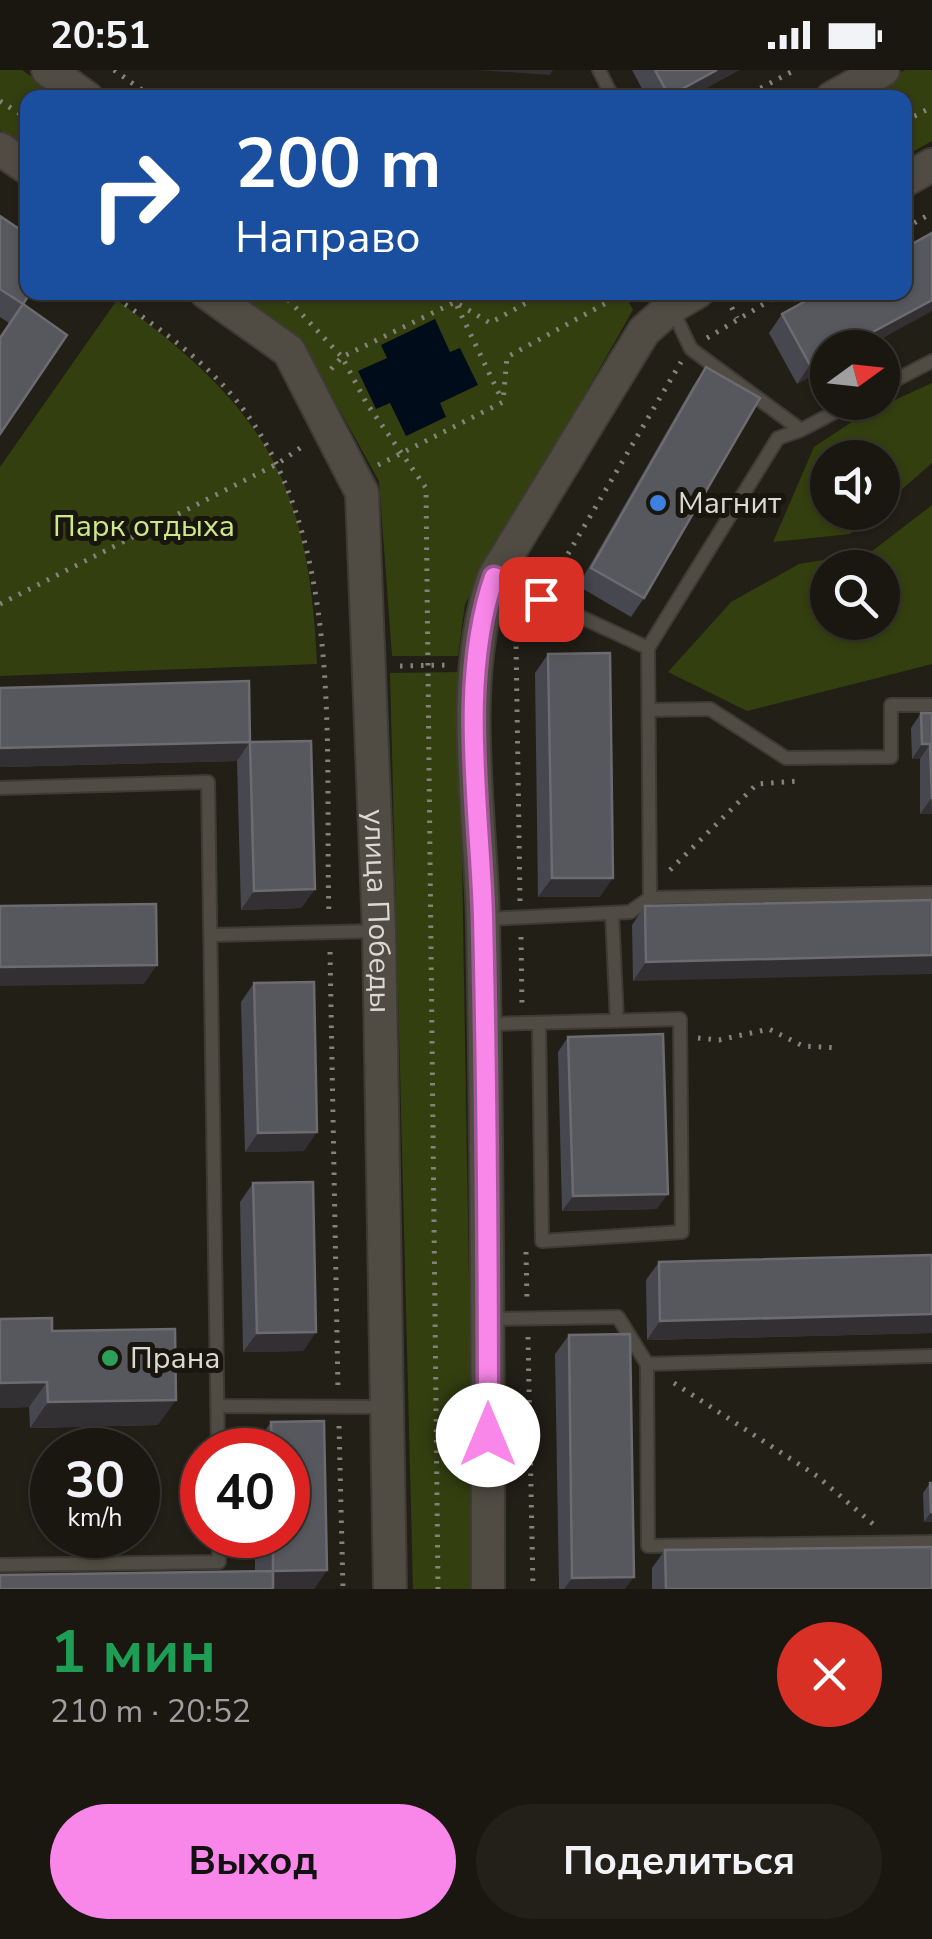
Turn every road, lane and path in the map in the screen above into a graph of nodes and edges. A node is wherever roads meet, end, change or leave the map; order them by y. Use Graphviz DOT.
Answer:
graph roads {
  1 [pos="48,70"];
  2 [pos="114,70"];
  3 [pos="796,70"];
  4 [pos="884,70"];
  5 [pos="76,90"];
  6 [pos="141,90"];
  7 [pos="757,90"];
  8 [pos="847,90"];
  9 [pos="119,300"];
  10 [pos="217,300"];
  11 [pos="289,300"];
  12 [pos="532,300"];
  13 [pos="607,300"];
  14 [pos="674,300"];
  15 [pos="678,300"];
  16 [pos="728,300"];
  17 [pos="770,300"];
  18 [pos="456,302"];
  19 [pos="342,357"];
  20 [pos="932,361"];
  21 [pos="900,378"];
  22 [pos="308,381"];
  23 [pos="503,402"];
  24 [pos="820,420"];
  25 [pos="801,430"];
  26 [pos="295,431"];
  27 [pos="400,453"];
  28 [pos="277,464"];
  29 [pos="374,467"];
  30 [pos="494,577"];
  31 [pos="0,604"];
  32 [pos="648,648"];
  33 [pos="474,665"];
  34 [pos="516,665"];
  35 [pos="425,666"];
  36 [pos="372,667"];
  37 [pos="322,672"];
  38 [pos="932,705"];
  39 [pos="648,710"];
  40 [pos="817,758"];
  41 [pos="0,788"];
  42 [pos="932,893"];
  43 [pos="650,898"];
  44 [pos="612,912"];
  45 [pos="483,919"];
  46 [pos="379,931"];
  47 [pos="329,934"];
  48 [pos="212,935"];
  49 [pos="617,1021"];
  50 [pos="539,1023"];
  51 [pos="484,1024"];
  52 [pos="680,1036"];
  53 [pos="839,1048"];
  54 [pos="488,1320"];
  55 [pos="932,1356"];
  56 [pos="647,1364"];
  57 [pos="338,1405"];
  58 [pos="217,1406"];
  59 [pos="388,1407"];
  60 [pos="218,1428"];
  61 [pos="894,1542"];
  62 [pos="932,1542"];
  63 [pos="219,1558"];
  64 [pos="0,1565"];
  65 [pos="343,1589"];
  66 [pos="390,1589"];
  67 [pos="438,1589"];
  68 [pos="488,1589"];
  1 -- 5 [label="street"];
  2 -- 6 [label="path"];
  3 -- 7 [label="path"];
  4 -- 8 [label="street"];
  9 -- 28 [label="path"];
  10 -- 22 [label="street, улица Победы"];
  11 -- 19 [label="path"];
  12 -- 18 [label="path"];
  13 -- 23 [label="path"];
  14 -- 30 [label="street"];
  15 -- 25 [label="lane"];
  16 -- 17 [label="path"];
  18 -- 19 [label="path"];
  18 -- 23 [label="path"];
  19 -- 22 [label="path"];
  19 -- 27 [label="path"];
  20 -- 21 [label="lane"];
  22 -- 36 [label="street, улица Победы"];
  23 -- 27 [label="path"];
  24 -- 25 [label="lane"];
  25 -- 32 [label="lane"];
  26 -- 28 [label="path"];
  27 -- 29 [label="path"];
  27 -- 35 [label="path"];
  28 -- 31 [label="path"];
  28 -- 37 [label="path"];
  30 -- 32 [label="lane"];
  30 -- 33 [label="street"];
  32 -- 39 [label="lane"];
  33 -- 34 [label="path"];
  33 -- 35 [label="path"];
  33 -- 45 [label="street"];
  35 -- 36 [label="path"];
  35 -- 67 [label="path"];
  36 -- 37 [label="path"];
  36 -- 46 [label="street, улица Победы"];
  37 -- 47 [label="path"];
  38 -- 40 [label="lane"];
  39 -- 40 [label="lane"];
  39 -- 43 [label="lane"];
  40 -- 43 [label="path"];
  41 -- 48 [label="lane"];
  42 -- 43 [label="lane"];
  43 -- 44 [label="lane"];
  44 -- 45 [label="lane"];
  44 -- 49 [label="lane"];
  45 -- 51 [label="street"];
  46 -- 47 [label="lane"];
  46 -- 59 [label="street, улица Победы"];
  47 -- 48 [label="lane"];
  47 -- 57 [label="path"];
  48 -- 58 [label="lane"];
  49 -- 50 [label="lane"];
  49 -- 52 [label="lane"];
  50 -- 51 [label="lane"];
  50 -- 52 [label="lane"];
  51 -- 54 [label="street"];
  52 -- 53 [label="path"];
  54 -- 56 [label="lane"];
  54 -- 68 [label="street"];
  55 -- 56 [label="lane"];
  56 -- 61 [label="path"];
  56 -- 61 [label="lane"];
  57 -- 58 [label="lane"];
  57 -- 59 [label="lane"];
  57 -- 65 [label="path"];
  58 -- 60 [label="lane"];
  59 -- 66 [label="street, улица Победы"];
  61 -- 62 [label="lane"];
  63 -- 64 [label="lane"];
}
